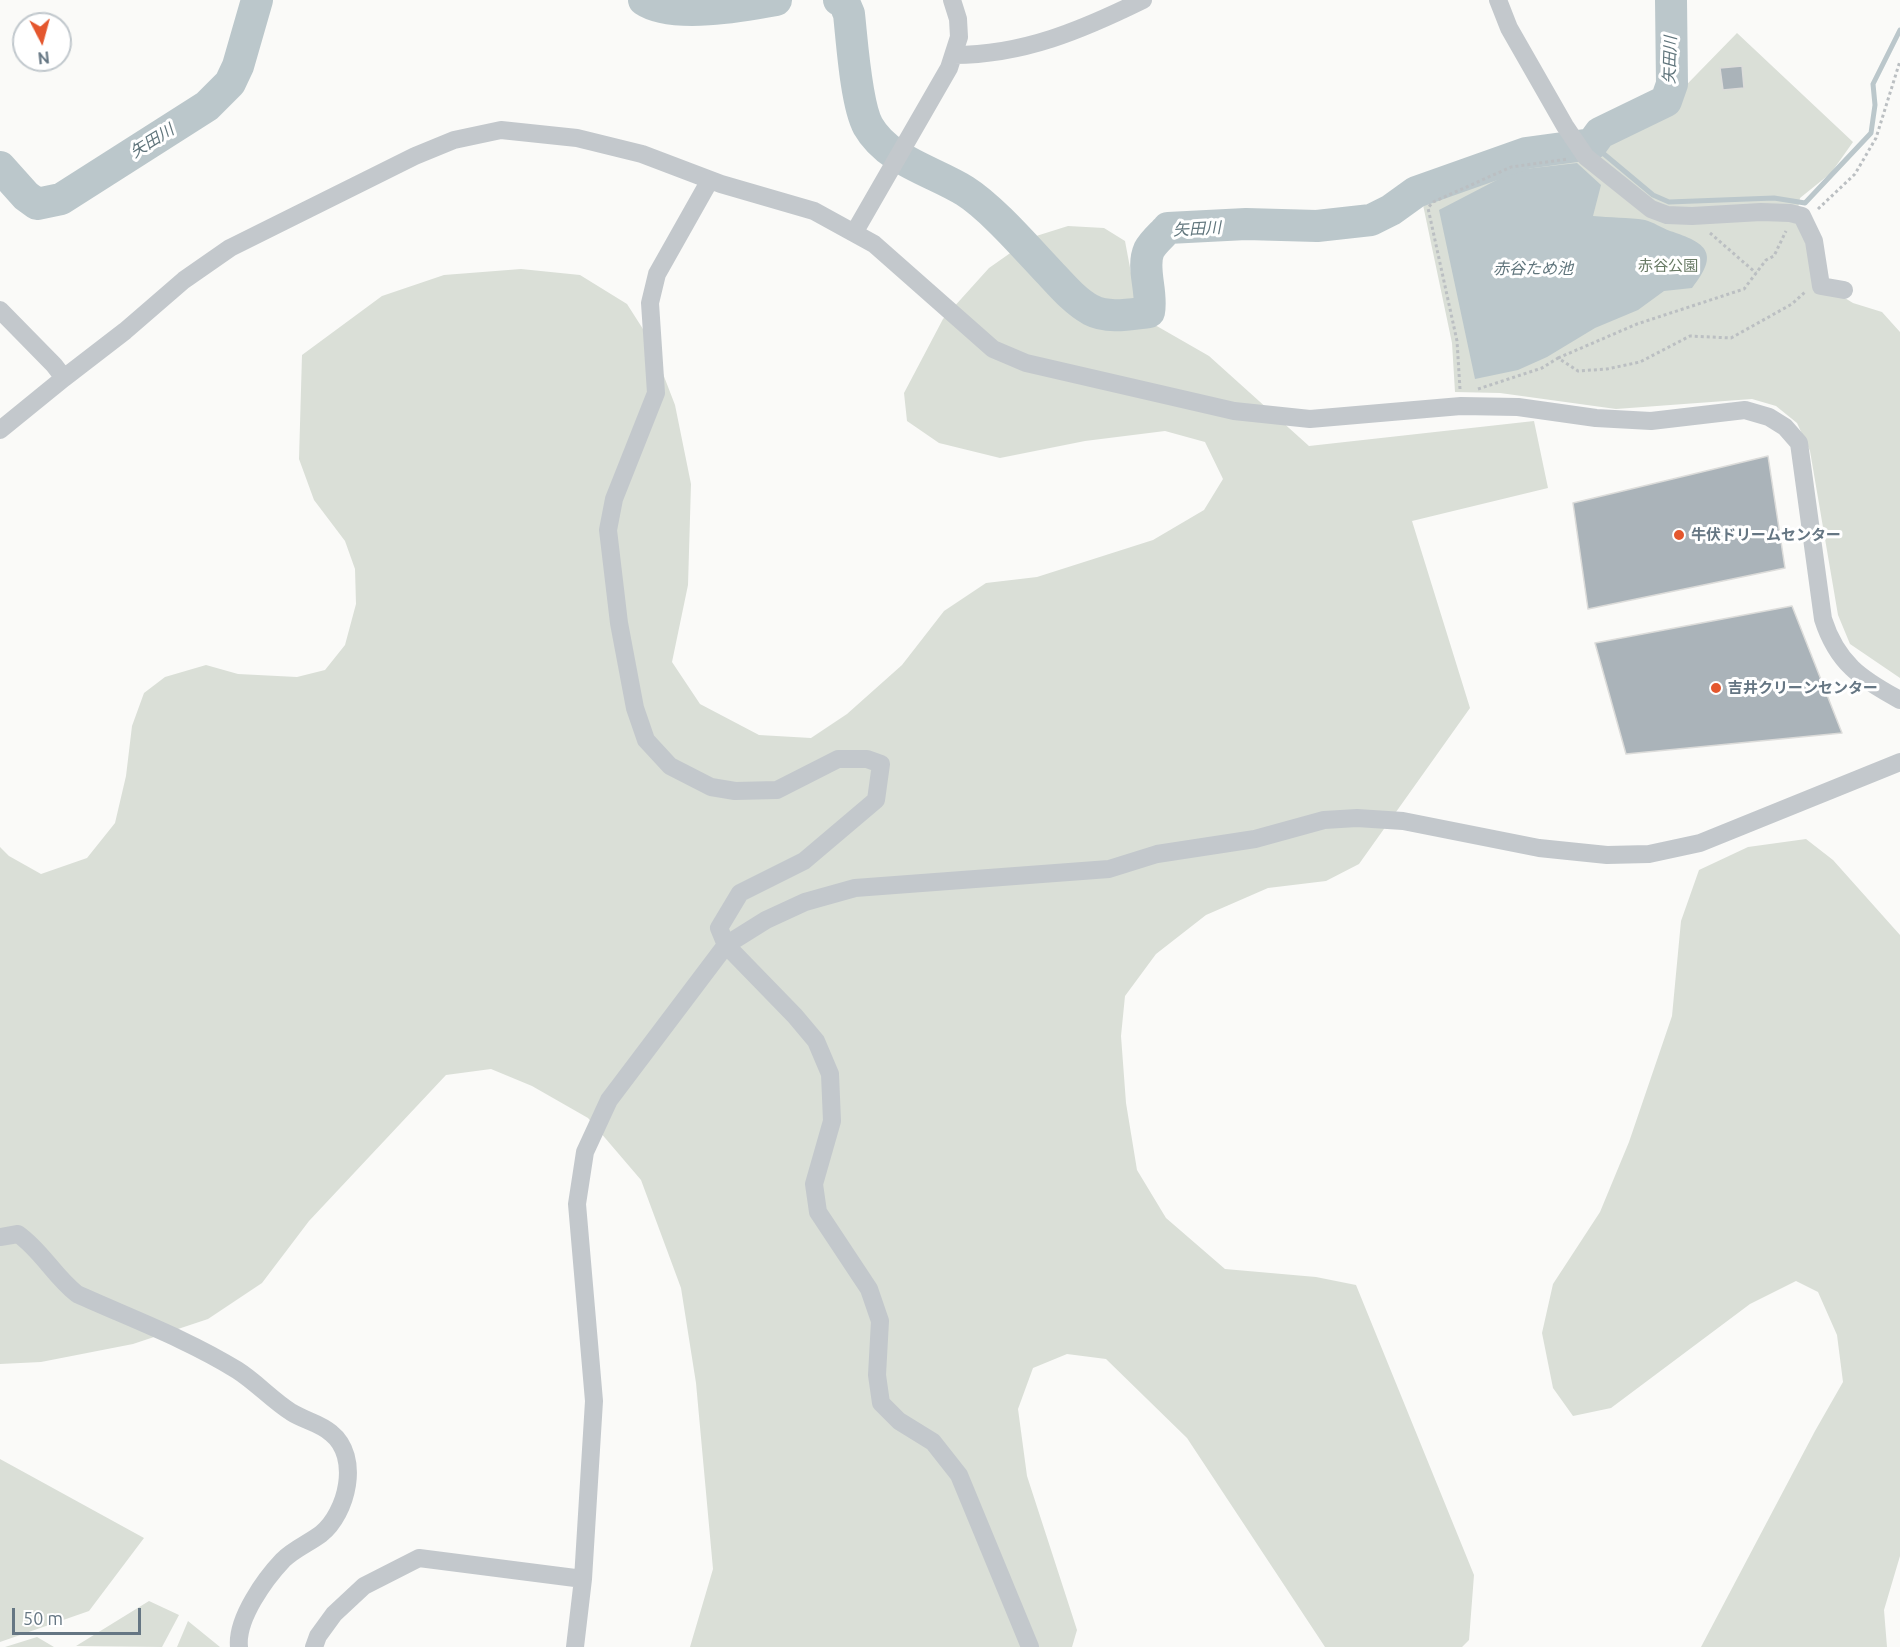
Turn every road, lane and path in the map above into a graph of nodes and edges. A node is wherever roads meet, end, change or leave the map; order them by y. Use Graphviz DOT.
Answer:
graph roads {
  1 [pos="952,0"];
  2 [pos="1143,0"];
  3 [pos="1498,0"];
  4 [pos="954,55"];
  5 [pos="1900,61"];
  6 [pos="1587,157"];
  7 [pos="710,180"];
  8 [pos="1692,216"];
  9 [pos="1799,217"];
  10 [pos="854,233"];
  11 [pos="1756,273"];
  12 [pos="1821,286"];
  13 [pos="1844,290"];
  14 [pos="0,310"];
  15 [pos="1558,358"];
  16 [pos="64,378"];
  17 [pos="1489,383"];
  18 [pos="1461,406"];
  19 [pos="0,430"];
  20 [pos="1900,700"];
  21 [pos="1900,762"];
  22 [pos="726,945"];
  23 [pos="0,1237"];
  24 [pos="583,1579"];
  25 [pos="239,1647"];
  26 [pos="314,1647"];
  27 [pos="575,1647"];
  28 [pos="1030,1647"];
  1 -- 4 [label="street"];
  2 -- 4 [label="street"];
  3 -- 6 [label="street"];
  4 -- 10 [label="street"];
  5 -- 9 [label="path"];
  6 -- 8 [label="street"];
  6 -- 18 [label="path"];
  7 -- 10 [label="street"];
  7 -- 16 [label="street"];
  7 -- 22 [label="street"];
  8 -- 9 [label="street"];
  8 -- 11 [label="path"];
  9 -- 11 [label="path"];
  9 -- 12 [label="street"];
  10 -- 18 [label="street"];
  11 -- 15 [label="path"];
  12 -- 13 [label="street"];
  12 -- 15 [label="path"];
  14 -- 16 [label="street"];
  15 -- 17 [label="path"];
  16 -- 19 [label="street"];
  18 -- 20 [label="street"];
  21 -- 22 [label="street"];
  22 -- 24 [label="street"];
  22 -- 28 [label="street"];
  23 -- 25 [label="street"];
  24 -- 26 [label="street"];
  24 -- 27 [label="street"];
}
